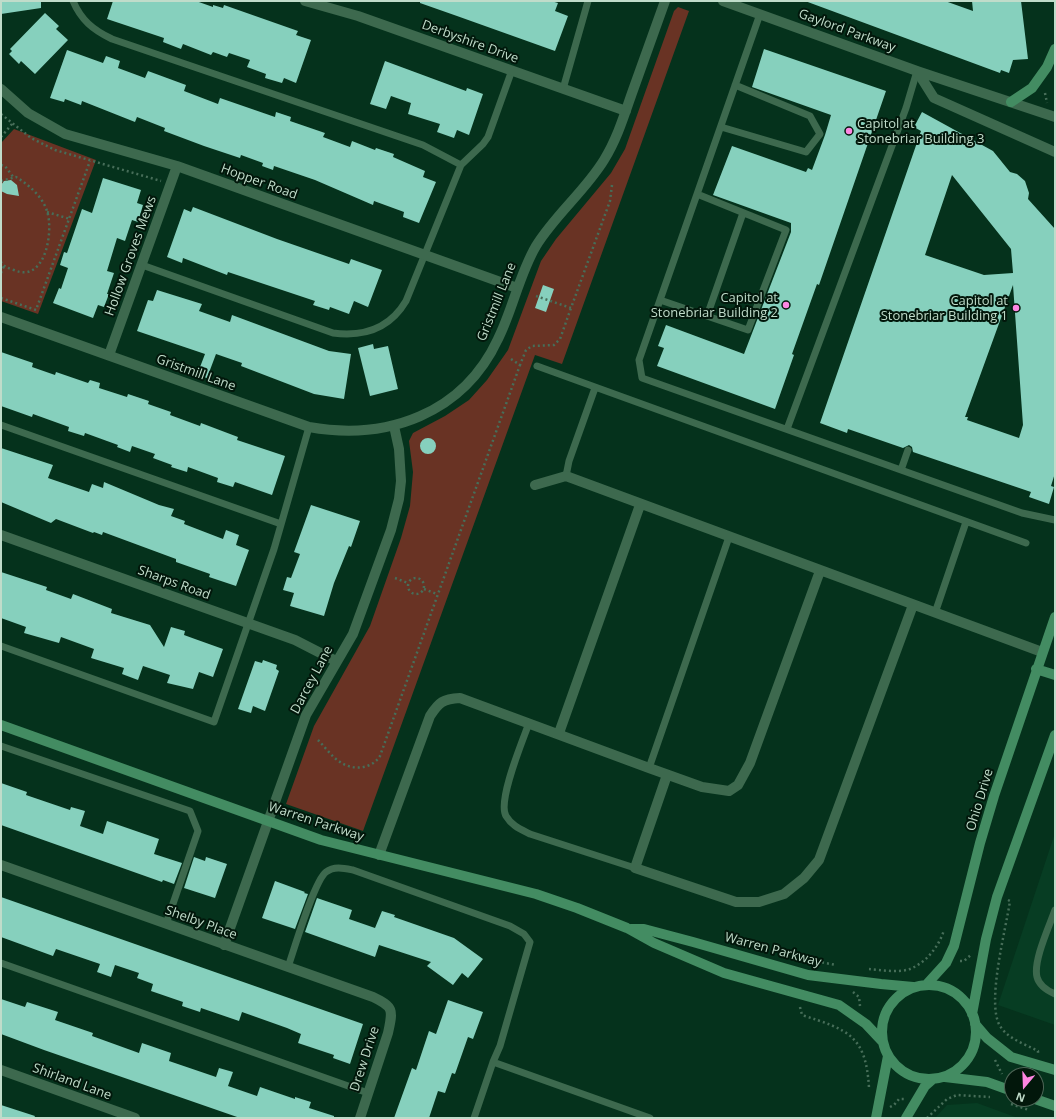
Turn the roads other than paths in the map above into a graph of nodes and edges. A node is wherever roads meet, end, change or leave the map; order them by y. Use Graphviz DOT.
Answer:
graph roads {
  1 [pos="73,1"];
  2 [pos="305,1"];
  3 [pos="588,1"];
  4 [pos="665,1"];
  5 [pos="723,1"];
  6 [pos="760,14"];
  7 [pos="1055,49"];
  8 [pos="512,70"];
  9 [pos="917,71"];
  10 [pos="735,85"];
  11 [pos="1,88"];
  12 [pos="563,88"];
  13 [pos="1011,102"];
  14 [pos="626,111"];
  15 [pos="1055,117"];
  16 [pos="720,126"];
  17 [pos="1055,152"];
  18 [pos="461,165"];
  19 [pos="177,166"];
  20 [pos="697,194"];
  21 [pos="743,213"];
  22 [pos="424,255"];
  23 [pos="142,265"];
  24 [pos="517,288"];
  25 [pos="660,300"];
  26 [pos="1,316"];
  27 [pos="707,316"];
  28 [pos="109,355"];
  29 [pos="537,366"];
  30 [pos="595,388"];
  31 [pos="1,425"];
  32 [pos="394,426"];
  33 [pos="309,427"];
  34 [pos="787,429"];
  35 [pos="908,450"];
  36 [pos="901,470"];
  37 [pos="566,476"];
  38 [pos="536,485"];
  39 [pos="640,504"];
  40 [pos="1055,520"];
  41 [pos="966,522"];
  42 [pos="281,524"];
  43 [pos="1,535"];
  44 [pos="729,537"];
  45 [pos="1026,543"];
  46 [pos="820,571"];
  47 [pos="913,605"];
  48 [pos="935,613"];
  49 [pos="1055,617"];
  50 [pos="249,624"];
  51 [pos="1,646"];
  52 [pos="1042,652"];
  53 [pos="336,662"];
  54 [pos="1036,669"];
  55 [pos="1055,675"];
  56 [pos="529,723"];
  57 [pos="1,725"];
  58 [pos="559,733"];
  59 [pos="1055,735"];
  60 [pos="1,746"];
  61 [pos="649,768"];
  62 [pos="668,775"];
  63 [pos="269,820"];
  64 [pos="379,856"];
  65 [pos="1,865"];
  66 [pos="635,868"];
  67 [pos="1055,910"];
  68 [pos="166,924"];
  69 [pos="628,928"];
  70 [pos="224,945"];
  71 [pos="1,963"];
  72 [pos="288,967"];
  73 [pos="926,985"];
  74 [pos="914,987"];
  75 [pos="1055,994"];
  76 [pos="390,1007"];
  77 [pos="972,1014"];
  78 [pos="975,1024"];
  79 [pos="882,1042"];
  80 [pos="888,1056"];
  81 [pos="493,1062"];
  82 [pos="1,1070"];
  83 [pos="1055,1070"];
  84 [pos="945,1076"];
  85 [pos="933,1079"];
  86 [pos="1004,1088"];
  87 [pos="368,1093"];
  88 [pos="1044,1102"];
  89 [pos="1055,1106"];
  90 [pos="135,1118"];
  91 [pos="360,1118"];
  92 [pos="474,1118"];
  93 [pos="650,1118"];
  94 [pos="876,1118"];
  95 [pos="906,1118"];
  1 -- 18 [label="lane"];
  2 -- 8 [label="street, Derbyshire Drive"];
  3 -- 12 [label="lane"];
  4 -- 14 [label="street, Gristmill Lane"];
  5 -- 6 [label="street, Gaylord Parkway"];
  6 -- 9 [label="street, Gaylord Parkway"];
  6 -- 10 [label="lane"];
  7 -- 13 [label="main road"];
  8 -- 12 [label="street, Derbyshire Drive"];
  8 -- 18 [label="lane"];
  9 -- 13 [label="street, Gaylord Parkway"];
  9 -- 17 [label="street"];
  9 -- 34 [label="lane"];
  10 -- 16 [label="lane"];
  10 -- 16 [label="lane"];
  11 -- 19 [label="street, Hopper Road"];
  12 -- 14 [label="street, Derbyshire Drive"];
  13 -- 15 [label="street, Gaylord Parkway"];
  14 -- 24 [label="street, Gristmill Lane"];
  16 -- 20 [label="lane"];
  18 -- 22 [label="lane"];
  19 -- 22 [label="street, Hopper Road"];
  19 -- 23 [label="street, Hollow Groves Mews"];
  20 -- 21 [label="lane"];
  20 -- 25 [label="lane"];
  21 -- 27 [label="lane"];
  21 -- 27 [label="lane"];
  22 -- 23 [label="lane"];
  22 -- 24 [label="street, Hopper Road"];
  23 -- 28 [label="street, Hollow Groves Mews"];
  24 -- 32 [label="street, Gristmill Lane"];
  25 -- 27 [label="lane"];
  25 -- 34 [label="lane"];
  26 -- 28 [label="street, Gristmill Lane"];
  28 -- 33 [label="street, Gristmill Lane"];
  29 -- 30 [label="lane"];
  30 -- 37 [label="lane"];
  30 -- 41 [label="lane"];
  31 -- 42 [label="lane"];
  32 -- 33 [label="street, Gristmill Lane"];
  32 -- 53 [label="street, Darcey Lane"];
  33 -- 42 [label="lane"];
  34 -- 36 [label="lane"];
  35 -- 36 [label="lane"];
  36 -- 40 [label="lane"];
  37 -- 38 [label="street"];
  37 -- 39 [label="street"];
  39 -- 44 [label="street"];
  39 -- 58 [label="street"];
  41 -- 45 [label="lane"];
  41 -- 48 [label="lane"];
  42 -- 50 [label="lane"];
  43 -- 50 [label="street, Sharps Road"];
  44 -- 46 [label="street"];
  44 -- 61 [label="lane"];
  46 -- 47 [label="street"];
  46 -- 62 [label="street"];
  47 -- 48 [label="street"];
  47 -- 66 [label="street"];
  48 -- 52 [label="street"];
  49 -- 52 [label="main road, Ohio Drive"];
  50 -- 51 [label="lane"];
  50 -- 53 [label="street, Sharps Road"];
  52 -- 54 [label="main road, Ohio Drive"];
  53 -- 63 [label="street, Darcey Lane"];
  54 -- 55 [label="main road"];
  54 -- 73 [label="main road, Ohio Drive"];
  56 -- 58 [label="street"];
  56 -- 64 [label="street"];
  56 -- 66 [label="lane"];
  57 -- 63 [label="main road, Warren Parkway"];
  58 -- 61 [label="street"];
  59 -- 77 [label="main road"];
  60 -- 68 [label="lane"];
  61 -- 62 [label="street"];
  62 -- 66 [label="street"];
  63 -- 64 [label="main road, Warren Parkway"];
  63 -- 70 [label="street, Darcey Lane"];
  64 -- 69 [label="main road, Warren Parkway"];
  65 -- 68 [label="street, Shelby Place"];
  67 -- 75 [label="lane"];
  68 -- 70 [label="street, Shelby Place"];
  69 -- 74 [label="main road, Warren Parkway"];
  69 -- 79 [label="main road, Warren Parkway"];
  70 -- 72 [label="street, Shelby Place"];
  71 -- 87 [label="lane"];
  72 -- 76 [label="street, Shelby Place"];
  72 -- 81 [label="lane"];
  73 -- 74 [label="main road"];
  73 -- 77 [label="main road"];
  74 -- 79 [label="main road"];
  76 -- 87 [label="street, Drew Drive"];
  77 -- 78 [label="main road"];
  78 -- 83 [label="main road"];
  78 -- 84 [label="main road"];
  79 -- 80 [label="main road"];
  80 -- 85 [label="main road"];
  80 -- 94 [label="main road"];
  81 -- 92 [label="lane"];
  81 -- 93 [label="lane"];
  82 -- 90 [label="street, Shirland Lane"];
  84 -- 85 [label="main road"];
  84 -- 86 [label="main road"];
  85 -- 95 [label="main road"];
  87 -- 91 [label="street, Drew Drive"];
  88 -- 89 [label="main road"];
}
